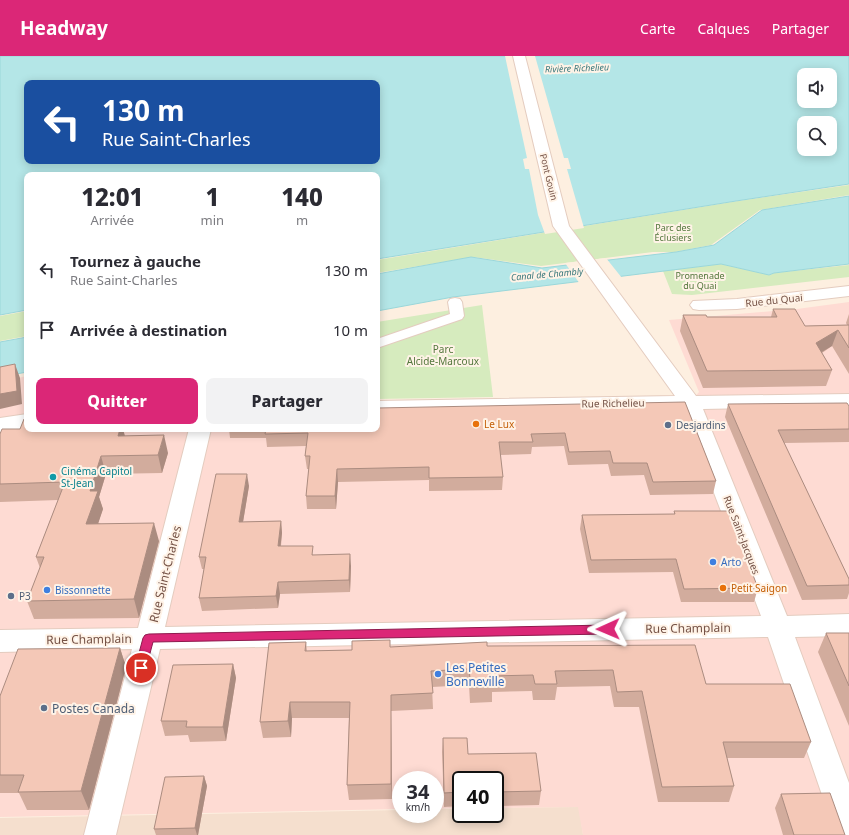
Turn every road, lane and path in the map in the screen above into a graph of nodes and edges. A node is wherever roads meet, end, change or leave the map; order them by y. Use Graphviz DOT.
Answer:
graph roads {
  1 [pos="519,56"];
  2 [pos="604,286"];
  3 [pos="849,291"];
  4 [pos="455,302"];
  5 [pos="699,305"];
  6 [pos="380,343"];
  7 [pos="849,400"];
  8 [pos="690,402"];
  9 [pos="380,407"];
  10 [pos="24,421"];
  11 [pos="0,425"];
  12 [pos="199,432"];
  13 [pos="849,625"];
  14 [pos="778,626"];
  15 [pos="149,638"];
  16 [pos="0,641"];
  17 [pos="849,827"];
  18 [pos="100,835"];
  1 -- 2 [label="street, Pont Gouin"];
  2 -- 8 [label="street, Rue Saint-Jacques"];
  3 -- 5 [label="street, Rue du Quai"];
  4 -- 6 [label="street"];
  7 -- 8 [label="street, Rue Richelieu"];
  8 -- 9 [label="street, Rue Richelieu"];
  8 -- 14 [label="street, Rue Saint-Jacques"];
  10 -- 11 [label="street"];
  12 -- 15 [label="street, Rue Saint-Charles"];
  13 -- 14 [label="street, Rue Champlain"];
  14 -- 15 [label="street, Rue Champlain"];
  14 -- 17 [label="street, Rue Saint-Jacques"];
  15 -- 16 [label="street, Rue Champlain"];
  15 -- 18 [label="street, Rue Saint-Charles"];
}
